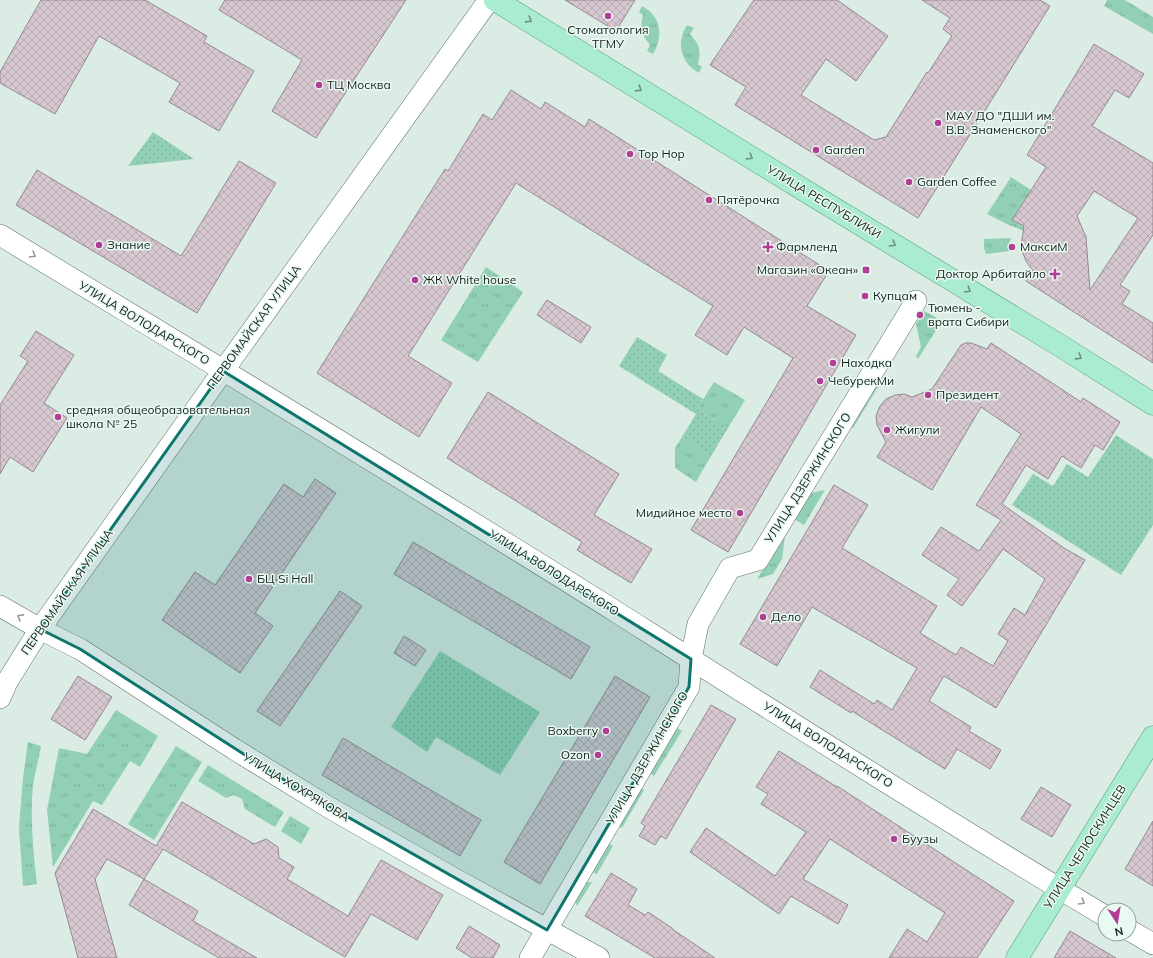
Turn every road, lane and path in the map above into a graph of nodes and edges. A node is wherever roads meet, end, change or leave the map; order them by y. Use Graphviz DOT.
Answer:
graph roads {
  1 [pos="489,0"];
  2 [pos="495,0"];
  3 [pos="0,235"];
  4 [pos="916,301"];
  5 [pos="223,371"];
  6 [pos="1153,404"];
  7 [pos="0,606"];
  8 [pos="40,629"];
  9 [pos="691,659"];
  10 [pos="0,698"];
  11 [pos="1153,737"];
  12 [pos="1060,888"];
  13 [pos="1097,911"];
  14 [pos="547,930"];
  15 [pos="1137,935"];
  16 [pos="1153,944"];
  17 [pos="530,958"];
  18 [pos="599,958"];
  19 [pos="1017,958"];
  1 -- 5 [label="street, ПЕРВОМАЙСКАЯ УЛИЦА"];
  2 -- 6 [label="main road, УЛИЦА РЕСПУБЛИКИ, one-way"];
  3 -- 5 [label="street, УЛИЦА ВОЛОДАРСКОГО, one-way"];
  4 -- 9 [label="street, УЛИЦА ДЗЕРЖИНСКОГО"];
  5 -- 8 [label="street, ПЕРВОМАЙСКАЯ УЛИЦА"];
  5 -- 9 [label="street, УЛИЦА ВОЛОДАРСКОГО"];
  8 -- 7 [label="street, УЛИЦА ХОХРЯКОВА, one-way"];
  8 -- 10 [label="street, ПЕРВОМАЙСКАЯ УЛИЦА"];
  8 -- 14 [label="street, УЛИЦА ХОХРЯКОВА"];
  9 -- 12 [label="street, УЛИЦА ВОЛОДАРСКОГО"];
  9 -- 14 [label="street, УЛИЦА ДЗЕРЖИНСКОГО"];
  11 -- 12 [label="main road, УЛИЦА ЧЕЛЮСКИНЦЕВ"];
  12 -- 13 [label="street, УЛИЦА ВОЛОДАРСКОГО, one-way"];
  12 -- 19 [label="main road, УЛИЦА ЧЕЛЮСКИНЦЕВ"];
  14 -- 17 [label="street, УЛИЦА ДЗЕРЖИНСКОГО"];
  14 -- 18 [label="street, УЛИЦА ХОХРЯКОВА"];
  15 -- 16 [label="street"];
}
